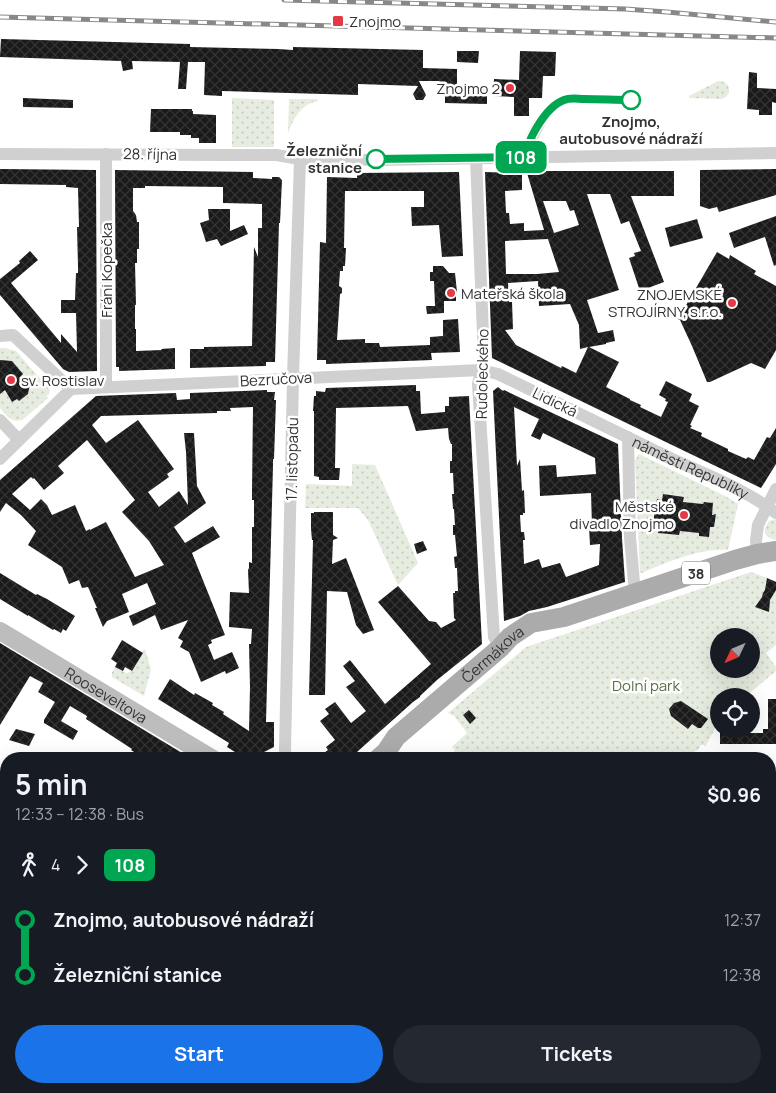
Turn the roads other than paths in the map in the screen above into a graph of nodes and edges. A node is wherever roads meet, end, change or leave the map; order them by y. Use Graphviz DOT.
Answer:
graph roads {
  1 [pos="539,124"];
  2 [pos="776,153"];
  3 [pos="0,154"];
  4 [pos="106,154"];
  5 [pos="528,157"];
  6 [pos="300,158"];
  7 [pos="476,158"];
  8 [pos="0,336"];
  9 [pos="481,370"];
  10 [pos="293,378"];
  11 [pos="106,387"];
  12 [pos="71,389"];
  13 [pos="0,420"];
  14 [pos="628,437"];
  15 [pos="19,440"];
  16 [pos="0,459"];
  17 [pos="776,489"];
  18 [pos="772,510"];
  19 [pos="767,552"];
  20 [pos="635,594"];
  21 [pos="0,631"];
  22 [pos="500,648"];
  23 [pos="396,737"];
  24 [pos="201,752"];
  25 [pos="285,752"];
  26 [pos="371,752"];
  27 [pos="386,752"];
  1 -- 5 [label="street"];
  2 -- 5 [label="street, 28. října"];
  3 -- 4 [label="street, 28. října"];
  4 -- 6 [label="street, 28. října"];
  4 -- 11 [label="street, Fráni Kopečka"];
  5 -- 7 [label="street, 28. října"];
  6 -- 7 [label="street, 28. října"];
  6 -- 10 [label="street, 17. listopadu"];
  7 -- 9 [label="street, Rudoleckého"];
  8 -- 12 [label="street"];
  9 -- 10 [label="street, Bezručova"];
  9 -- 14 [label="street, Lidická"];
  9 -- 22 [label="street, Rudoleckého"];
  10 -- 11 [label="street, Bezručova"];
  10 -- 25 [label="street, 17. listopadu"];
  11 -- 12 [label="street, Bezručova"];
  12 -- 15 [label="street"];
  13 -- 15 [label="street"];
  14 -- 18 [label="street, náměstí Republiky"];
  14 -- 20 [label="street, náměstí Republiky"];
  15 -- 16 [label="street"];
  17 -- 18 [label="street"];
  18 -- 19 [label="street, náměstí Republiky"];
  19 -- 20 [label="main road, náměstí Republiky / 38"];
  20 -- 22 [label="main road, 38"];
  21 -- 24 [label="main road, Rooseveltova"];
  22 -- 23 [label="main road, Čermákova / 38"];
  23 -- 26 [label="main road, Čermákova / 38"];
  23 -- 27 [label="main road, Čermákova / 38"];
}
